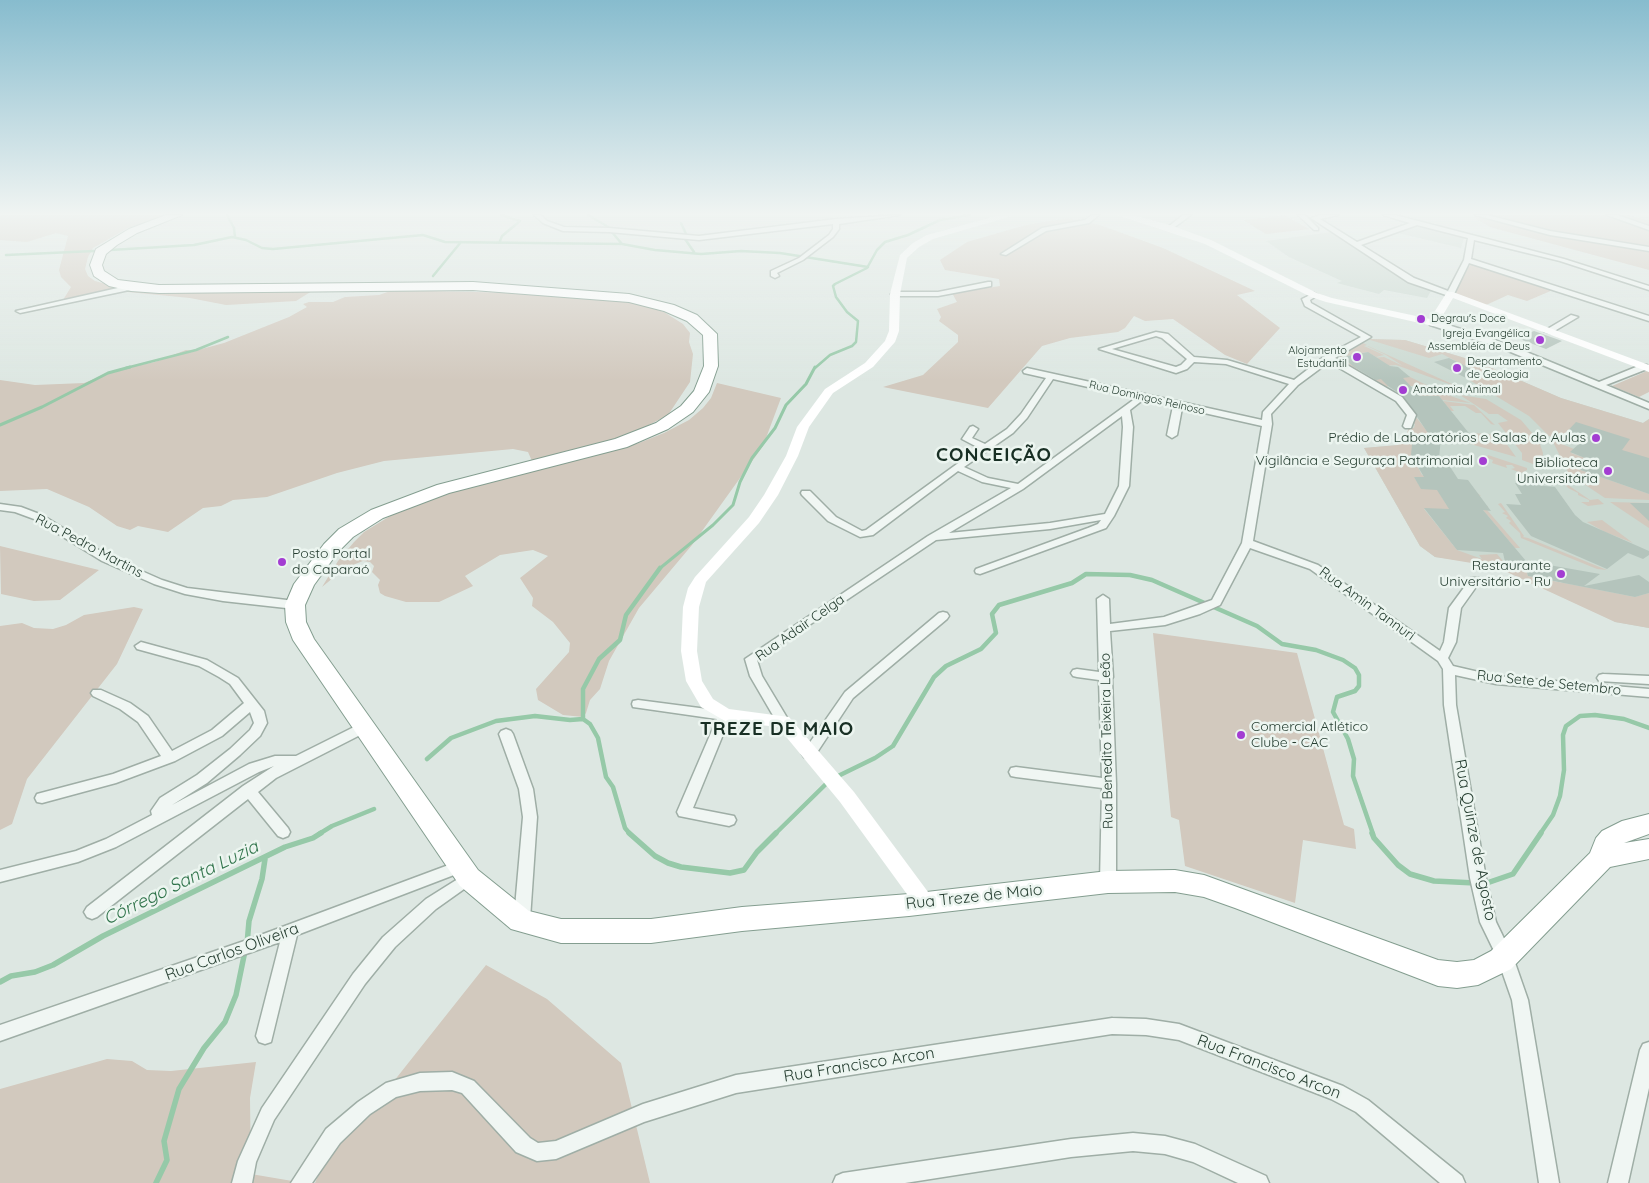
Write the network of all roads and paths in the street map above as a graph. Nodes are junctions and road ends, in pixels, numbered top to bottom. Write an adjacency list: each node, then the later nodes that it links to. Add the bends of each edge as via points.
1 (97, 270): 11 (highway, via 114,283)
2 (776, 270): 9 (street, via 772,272)
3 (900, 270): 13 (street)
4 (1264, 270): 14 (street)
5 (1396, 270): 15 (street, via 1411,280)
6 (1462, 270): 15 (street)
7 (1498, 270): 18 (street)
8 (1588, 270): 12 (street)
9 (775, 276)
10 (988, 284): 13 (street, via 938,294)
11 (131, 287): 16 (street); 49 (highway, via 187,290 454,286 569,292 656,303 692,318 710,334 711,366 701,392 687,410 662,426 621,443 443,489 377,514 346,533 331,548 304,584)
12 (1649, 290)
13 (895, 294): 62 (street, via 894,331 890,342 869,365 829,391 804,427 792,456 754,520 694,588 689,651 694,681 707,703)
14 (1314, 295): 19 (street); 21 (street, via 1306,299 1308,304 1367,337)
15 (1449, 295): 19 (street); 20 (street)
16 (20, 311)
17 (1574, 317): 20 (street)
18 (1649, 319)
19 (1433, 323): 27 (street, via 1504,346)
20 (1548, 331): 23 (street)
21 (1328, 358): 26 (street); 35 (street, via 1399,399 1412,416)
22 (1192, 359): 22 (street, via 1165,336 1156,334 1103,349 1176,370); 26 (street, via 1226,362)
23 (1647, 368): 27 (street)
24 (1027, 371): 25 (street, Rua Domingos Reinoso)
25 (1051, 376): 29 (street, Rua Domingos Reinoso); 38 (street, via 1024,416)
26 (1295, 383): 34 (street, via 1266,414)
27 (1600, 385): 30 (street)
28 (1649, 396): 30 (street)
29 (1142, 397): 31 (street, Rua Domingos Reinoso); 33 (street)
30 (1638, 401): 32 (street)
31 (1178, 405): 34 (street, Rua Domingos Reinoso); 37 (street)
32 (1649, 406)
33 (1125, 410): 40 (street); 43 (street, via 1128,428 1124,486)
34 (1267, 424): 45 (street)
35 (1408, 426)
36 (973, 429): 38 (street, via 967,438)
37 (1172, 435)
38 (987, 448): 39 (street)
39 (956, 467): 40 (street, via 985,480); 41 (street, via 865,535 832,519)
40 (1020, 487): 44 (street)
41 (806, 492)
42 (0, 507): 49 (street, Rua Pedro Martins, via 38,517 106,559 185,591)
43 (1109, 516): 44 (street, via 1050,526); 46 (street, via 1102,526)
44 (932, 538): 63 (street, Rua Adair Celga, via 751,659 756,676)
45 (1247, 543): 51 (street, via 1216,602 1165,621); 53 (street, Rua Amin Tannuri, via 1314,567)
46 (980, 571)
47 (1475, 580): 53 (street, via 1455,608)
48 (1103, 599): 51 (street, Rua Benedito Teixeira Leão)
49 (295, 605): 64 (highway, Rua Treze de Maio, via 296,622 304,640)
50 (943, 616): 66 (street, via 848,695)
51 (1104, 628): 55 (street, Rua Benedito Teixeira Leão)
52 (141, 646): 60 (street, via 203,663 234,681)
53 (1445, 664): 59 (street, Rua Sete de Setembro, via 1496,680); 86 (street, Rua Quinze de Agosto, via 1480,884 1488,922)
54 (1077, 673): 55 (street)
55 (1107, 677): 70 (street, Rua Benedito Teixeira Leão)
56 (1603, 678): 57 (street)
57 (1649, 680)
58 (98, 693): 67 (street, via 125,706 142,719)
59 (1649, 693)
60 (251, 704): 67 (street, via 216,733); 73 (street, via 261,723 255,733 202,779 166,802 158,811)
61 (638, 704): 62 (street)
62 (725, 715): 63 (street); 74 (street, via 684,812)
63 (783, 721): 66 (street, Rua Adair Celga)
64 (364, 727): 68 (street); 79 (highway, Rua Treze de Maio)
65 (506, 734): 84 (street, via 526,789 530,816)
66 (809, 754): 82 (street, Rua Adair Celga, via 838,787)
67 (170, 758): 72 (street, via 116,778)
68 (295, 760): 71 (street); 73 (street, via 275,761 254,768)
69 (1016, 772): 70 (street)
70 (1109, 784): 81 (street, Rua Benedito Teixeira Leão)
71 (248, 790): 76 (street); 83 (street)
72 (42, 798)
73 (159, 818): 80 (street, via 78,856)
74 (729, 820)
75 (1649, 824): 78 (highway, Rua Treze de Maio, via 1630,828 1611,838 1605,845)
76 (283, 832)
77 (1649, 849): 78 (highway)
78 (1602, 858): 86 (highway, Rua Treze de Maio)
79 (462, 866): 84 (highway, Rua Treze de Maio); 85 (street, Rua Carlos Oliveira); 90 (street, via 431,904 389,942 359,978 268,1114 247,1161)
80 (0, 876)
81 (1108, 882): 82 (highway, Rua Treze de Maio); 86 (highway, Rua Treze de Maio, via 1175,881 1204,886 1438,973 1478,972)
82 (924, 902): 84 (highway, Rua Treze de Maio, via 651,931 561,931)
83 (92, 912)
84 (522, 921)
85 (290, 932): 87 (street, Rua Carlos Oliveira); 88 (street)
86 (1505, 957): 95 (street, Rua Quinze de Agosto, via 1521,1008)
87 (0, 1033)
88 (265, 1036)
89 (1649, 1050): 96 (street)
90 (242, 1183)
91 (301, 1183): 94 (street, Rua Francisco Arcon, via 334,1136 364,1108 392,1089 420,1082 452,1082 468,1087 523,1145 537,1152 556,1150 643,1113 736,1084 1112,1026 1179,1032 1337,1092 1362,1106)
92 (843, 1183): 93 (street, via 1071,1148 1133,1142 1165,1145 1195,1153)
93 (1259, 1183)
94 (1455, 1183)
95 (1548, 1183)
96 (1618, 1183)

